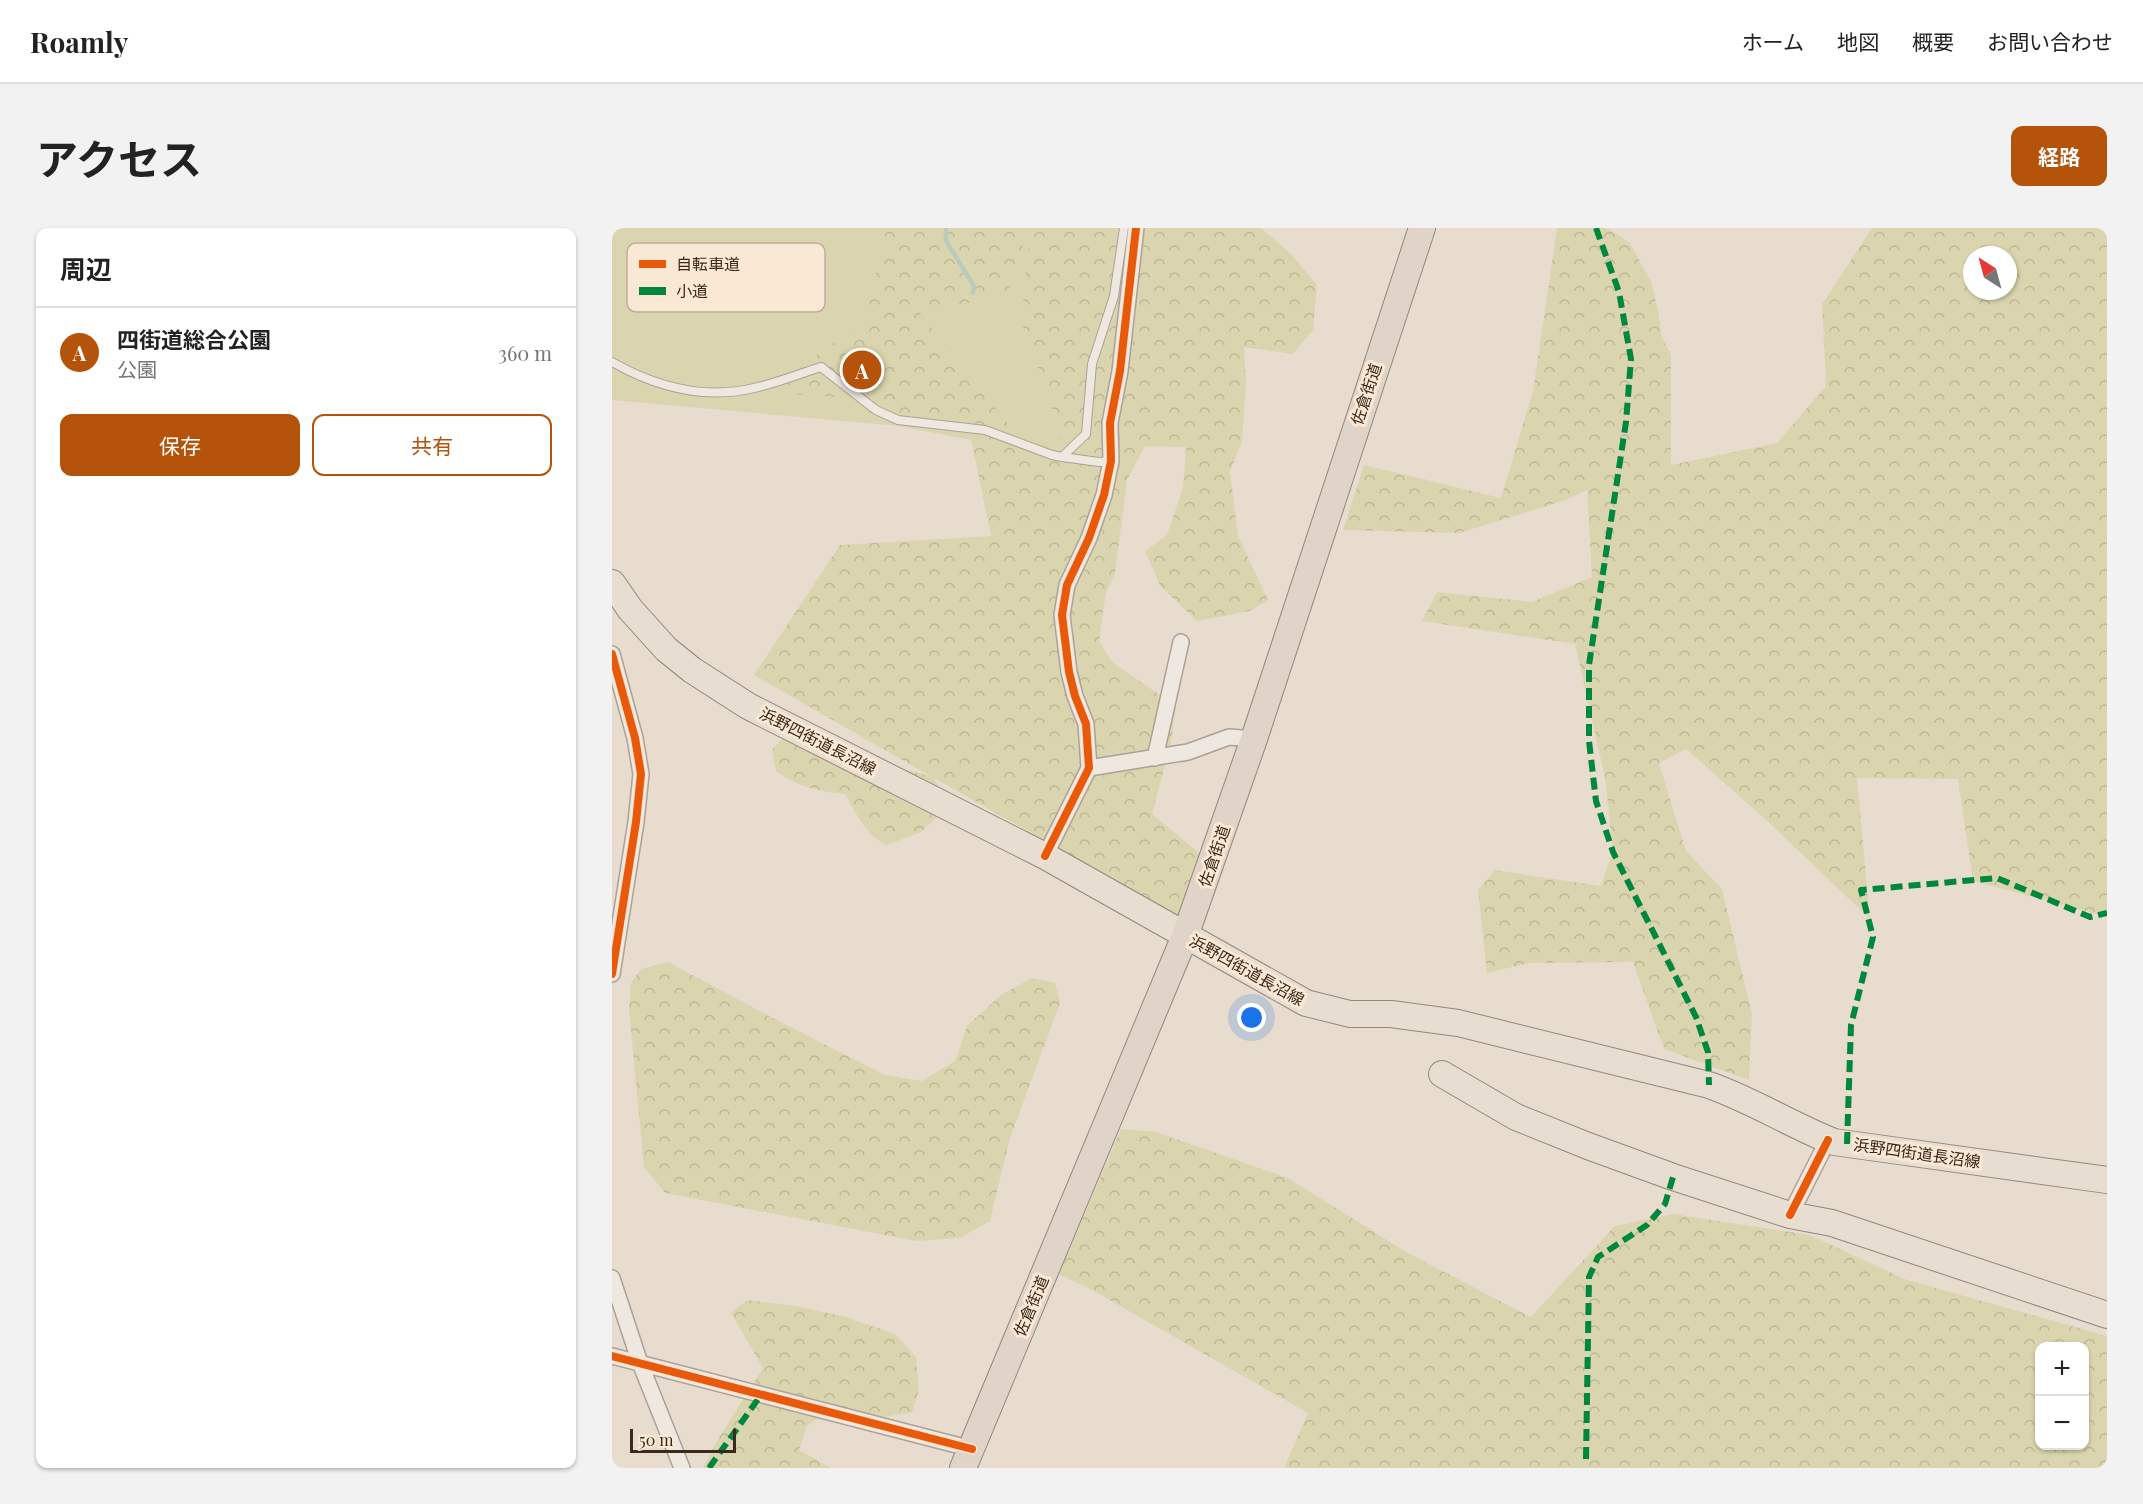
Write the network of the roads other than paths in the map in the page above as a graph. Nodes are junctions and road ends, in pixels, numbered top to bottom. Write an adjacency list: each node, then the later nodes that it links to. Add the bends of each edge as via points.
1 (1124, 228): 5 (lane, via 1114,296 1092,364 1086,434)
2 (1136, 228): 6 (street, via 1110,423)
3 (1422, 228): 10 (highway, 佐倉街道)
4 (612, 362): 5 (lane, via 642,379 673,389 715,394 754,388 821,367 876,410 898,420 985,430)
5 (1062, 457): 6 (lane)
6 (1111, 461): 12 (street, via 1089,538 1067,585 1062,615 1069,672 1086,724)
7 (612, 584): 13 (main road, 浜野四街道長沼線, via 666,649 739,700)
8 (1181, 642): 11 (street)
9 (612, 654): 15 (street, via 641,774)
10 (1254, 739): 11 (street, via 1230,737 1188,752); 14 (highway, 佐倉街道)
11 (1155, 758): 12 (street)
12 (1089, 768): 13 (street)
13 (1045, 856): 14 (main road, 浜野四街道長沼線)
14 (1185, 936): 17 (main road, 浜野四街道長沼線, via 1306,1003 1326,1010 1458,1023 1710,1085); 24 (highway, 佐倉街道)
15 (612, 974)
16 (1442, 1074): 19 (main road, via 1516,1117 1673,1177)
17 (1828, 1140): 18 (main road, 浜野四街道長沼線); 19 (street)
18 (2107, 1180)
19 (1790, 1215): 21 (main road, via 1832,1223)
20 (612, 1278): 23 (street)
21 (2107, 1314)
22 (612, 1356): 23 (street)
23 (640, 1363): 24 (street); 25 (street)
24 (968, 1459)
25 (682, 1468)

